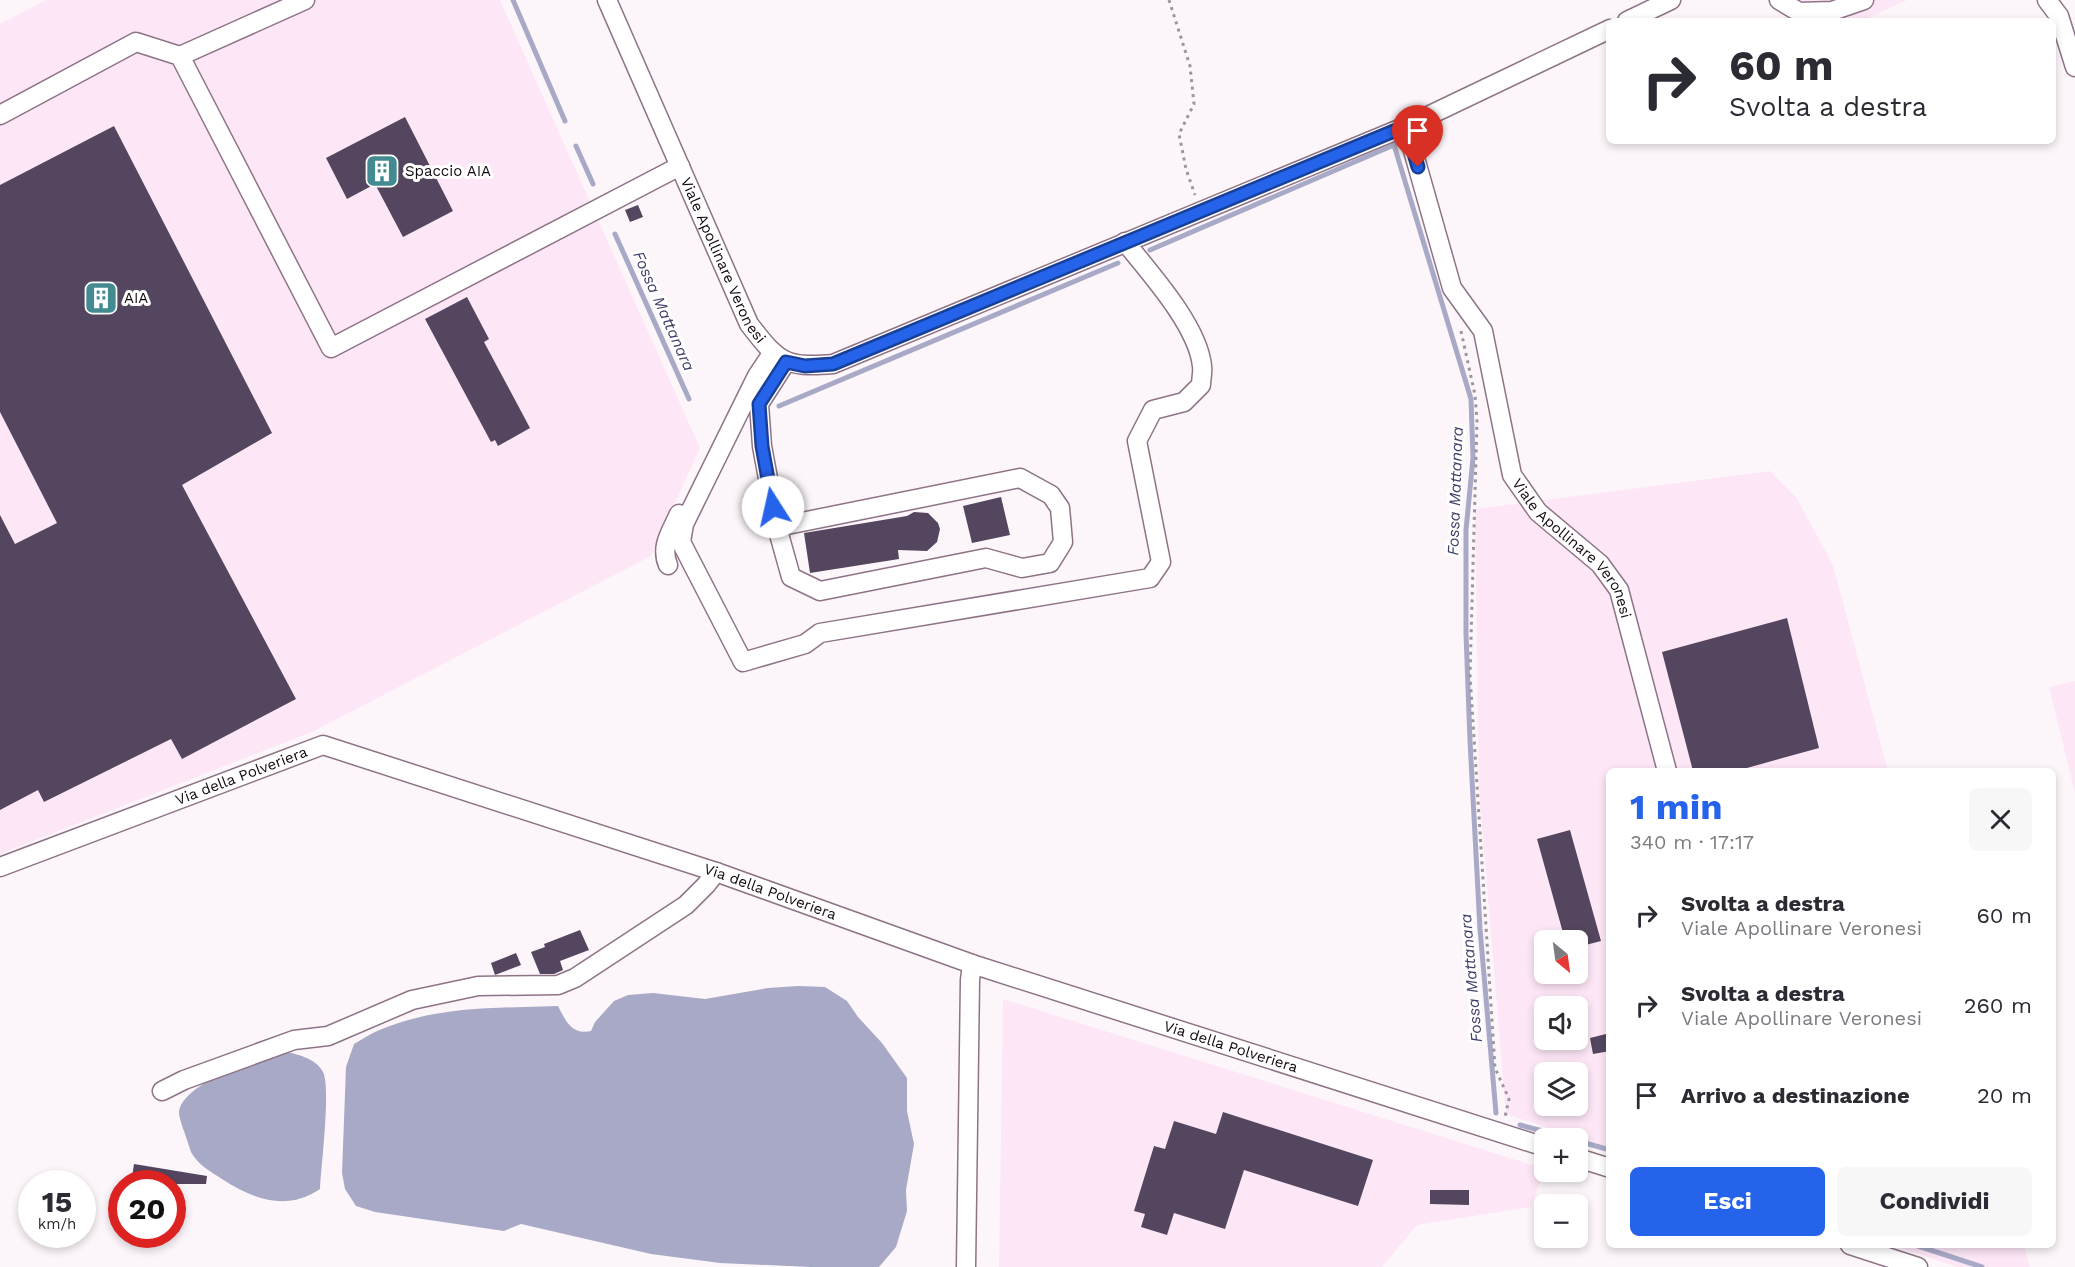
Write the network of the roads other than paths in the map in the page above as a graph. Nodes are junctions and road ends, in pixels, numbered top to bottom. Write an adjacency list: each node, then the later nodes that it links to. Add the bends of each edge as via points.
1 (305, 0): 9 (street)
2 (607, 0): 13 (street, Viale Apollinare Veronesi)
3 (1671, 0): 7 (street)
4 (1779, 0): 5 (street, via 1799,12 1832,11)
5 (1864, 0)
6 (2047, 0): 10 (street, via 2059,16)
7 (1633, 18)
8 (1606, 31): 12 (street)
9 (180, 56): 11 (street, via 136,42); 13 (street, via 332,348)
10 (2075, 67)
11 (0, 115)
12 (1406, 126): 14 (street); 19 (street, Viale Apollinare Veronesi, via 1452,288 1482,331 1512,475 1538,512 1600,564 1619,590)
13 (680, 166): 15 (street, Viale Apollinare Veronesi, via 749,324)
14 (1125, 243): 15 (street, via 833,364 805,366); 16 (street, via 1168,295 1192,336 1202,365 1201,385 1184,402 1153,410 1137,441 1161,562 1150,578 820,633 805,644 743,662 681,542 684,524)
15 (780, 357): 16 (street); 17 (street, via 759,404 762,446)
16 (757, 376): 18 (street, via 738,389 665,544)
17 (777, 527): 17 (street, via 791,577 820,591 986,558 1022,568 1050,563 1063,542 1060,508 1051,495 1020,478)
18 (668, 565)
19 (1666, 768)
20 (0, 867): 21 (street, Via della Polveriera, via 323,744)
21 (716, 872): 22 (street, Via della Polveriera); 23 (street, via 686,905 575,978 558,985 478,986 412,1000 328,1036 294,1040)
22 (972, 964): 24 (street, Via della Polveriera); 28 (street)
23 (162, 1091)
24 (1534, 1144)
25 (1588, 1161): 26 (street)
26 (1606, 1167)
27 (1859, 1248): 29 (street)
28 (966, 1267)
29 (1918, 1267)

